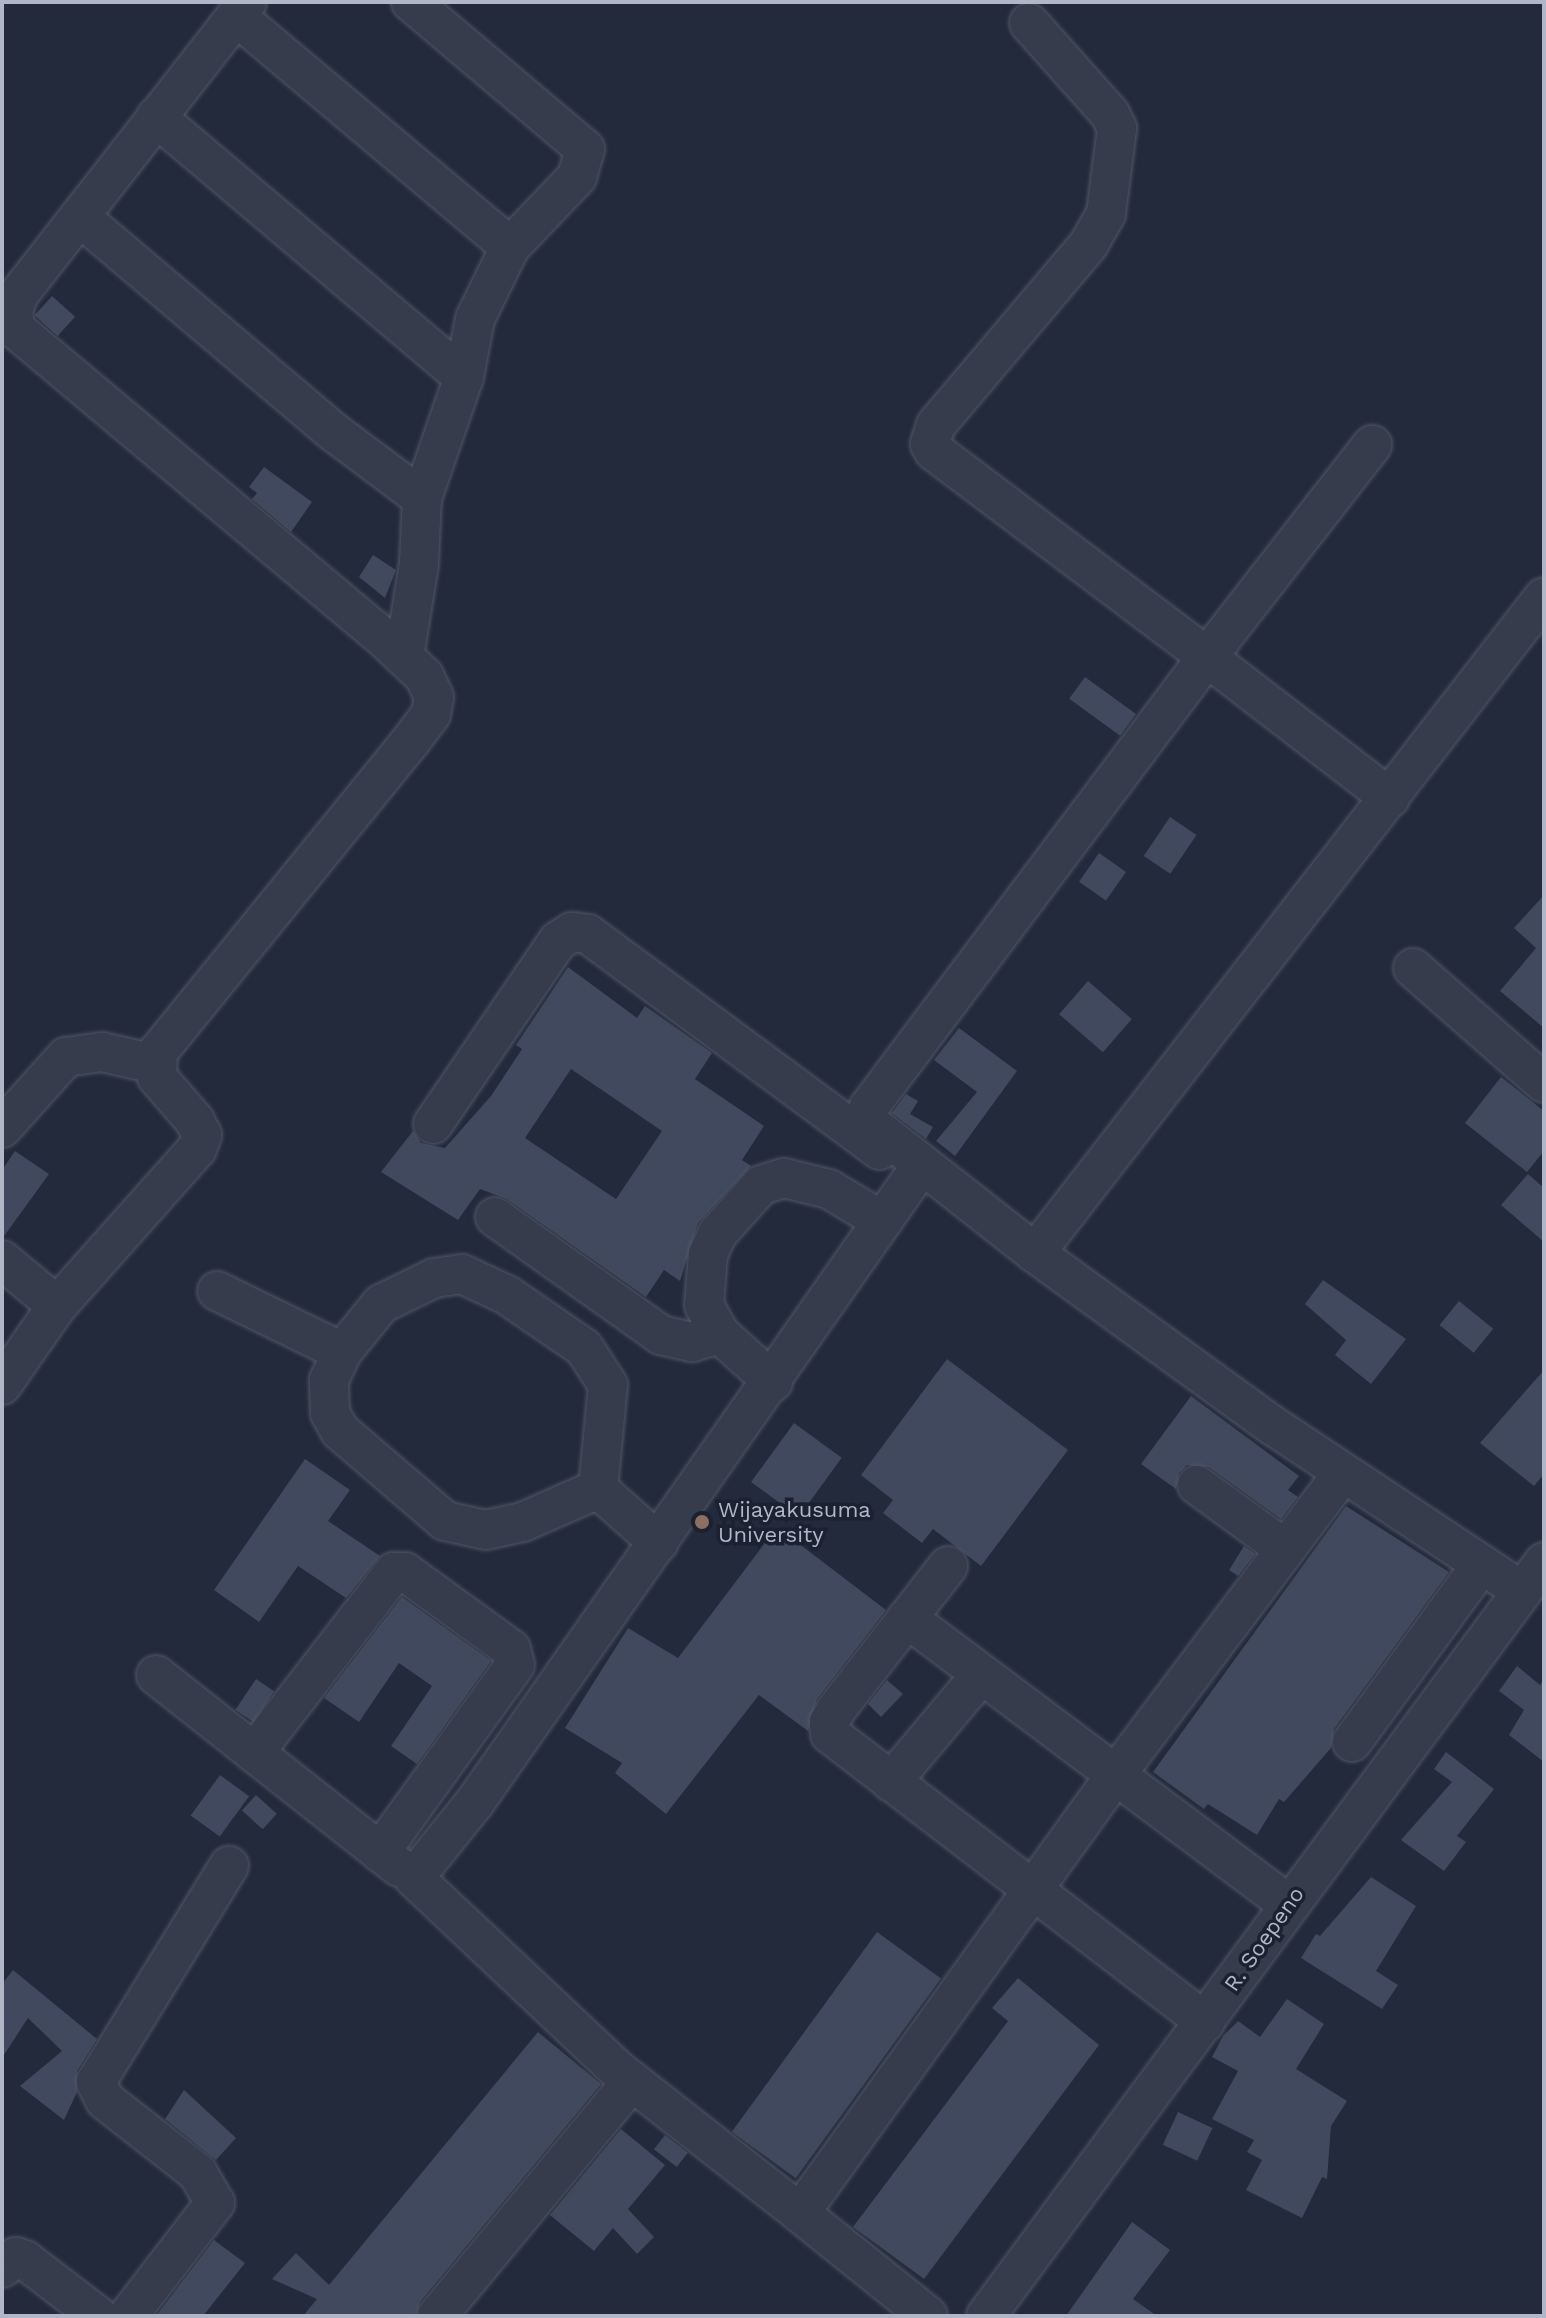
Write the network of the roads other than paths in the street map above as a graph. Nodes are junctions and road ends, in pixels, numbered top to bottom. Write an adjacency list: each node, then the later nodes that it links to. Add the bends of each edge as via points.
1 (411, 2): 6 (street, via 585,149 577,177)
2 (242, 9): 4 (street); 6 (street)
3 (1029, 23): 12 (street, via 1117,128 1106,214 1089,244 936,425 930,444 942,461)
4 (156, 117): 5 (street); 7 (street)
5 (80, 217): 9 (street, via 335,433); 11 (street, via 19,294 13,311 15,329)
6 (510, 247): 7 (street, via 475,319)
7 (464, 377): 9 (street)
8 (1372, 445): 12 (street)
9 (422, 498): 11 (street, via 419,563)
10 (1544, 597): 13 (street)
11 (404, 657): 15 (street, via 424,676 434,697 431,714 183,1019)
12 (1207, 657): 13 (street); 22 (street, via 866,1114 870,1127)
13 (1390, 798): 22 (street)
14 (1413, 968): 16 (street)
15 (155, 1064): 18 (street, via 102,1052 66,1057); 25 (street, via 157,1077 202,1135 197,1149)
16 (1544, 1083)
17 (433, 1124): 19 (street, via 558,941 572,932 588,934)
18 (2, 1128)
19 (914, 1176): 21 (street); 30 (street, via 1297,1462)
20 (495, 1217): 26 (street, via 661,1335 692,1342)
21 (882, 1221): 26 (street, via 807,1180 784,1178 761,1185 718,1233 708,1254 704,1305); 28 (street)
22 (1035, 1253): 37 (street, via 1272,1425)
23 (2, 1260): 25 (street)
24 (217, 1291): 27 (street)
25 (57, 1306): 29 (street)
26 (720, 1334): 28 (street)
27 (342, 1352): 32 (street, via 329,1380 330,1413 340,1431 445,1521 486,1530 523,1522); 32 (street, via 381,1304 434,1278 462,1274 507,1295 584,1348 608,1385)
28 (773, 1382): 33 (street)
29 (2, 1385)
30 (1335, 1484): 34 (street); 36 (street)
31 (1197, 1485): 34 (street)
32 (598, 1489): 33 (street)
33 (659, 1543): 47 (street, via 475,1802)
34 (1285, 1549): 43 (street)
35 (948, 1566): 38 (street)
36 (1470, 1580): 37 (street); 41 (street)
37 (1525, 1587): 49 (street, R. Soepeno)
38 (907, 1618): 40 (street); 44 (street, via 829,1722 830,1734)
39 (156, 1675): 42 (street)
40 (980, 1676): 43 (street); 44 (street)
41 (1352, 1742)
42 (254, 1753): 45 (street); 45 (street, via 394,1572 405,1572 511,1649 515,1665)
43 (1114, 1777): 48 (street); 49 (street)
44 (891, 1782): 48 (street)
45 (380, 1852): 47 (street)
46 (229, 1866): 55 (street, via 96,2082 105,2100 198,2173 215,2203)
47 (414, 1878): 51 (street)
48 (1034, 1890): 50 (street); 52 (street)
49 (1288, 1904): 50 (street, R. Soepeno)
50 (1205, 2022): 58 (street, R. Soepeno)
51 (632, 2081): 52 (street); 56 (street)
52 (800, 2213): 57 (street)
53 (2, 2268): 54 (street, via 16,2257 25,2260)
54 (98, 2316)
55 (128, 2316)
56 (437, 2316)
57 (928, 2316)
58 (986, 2316)

